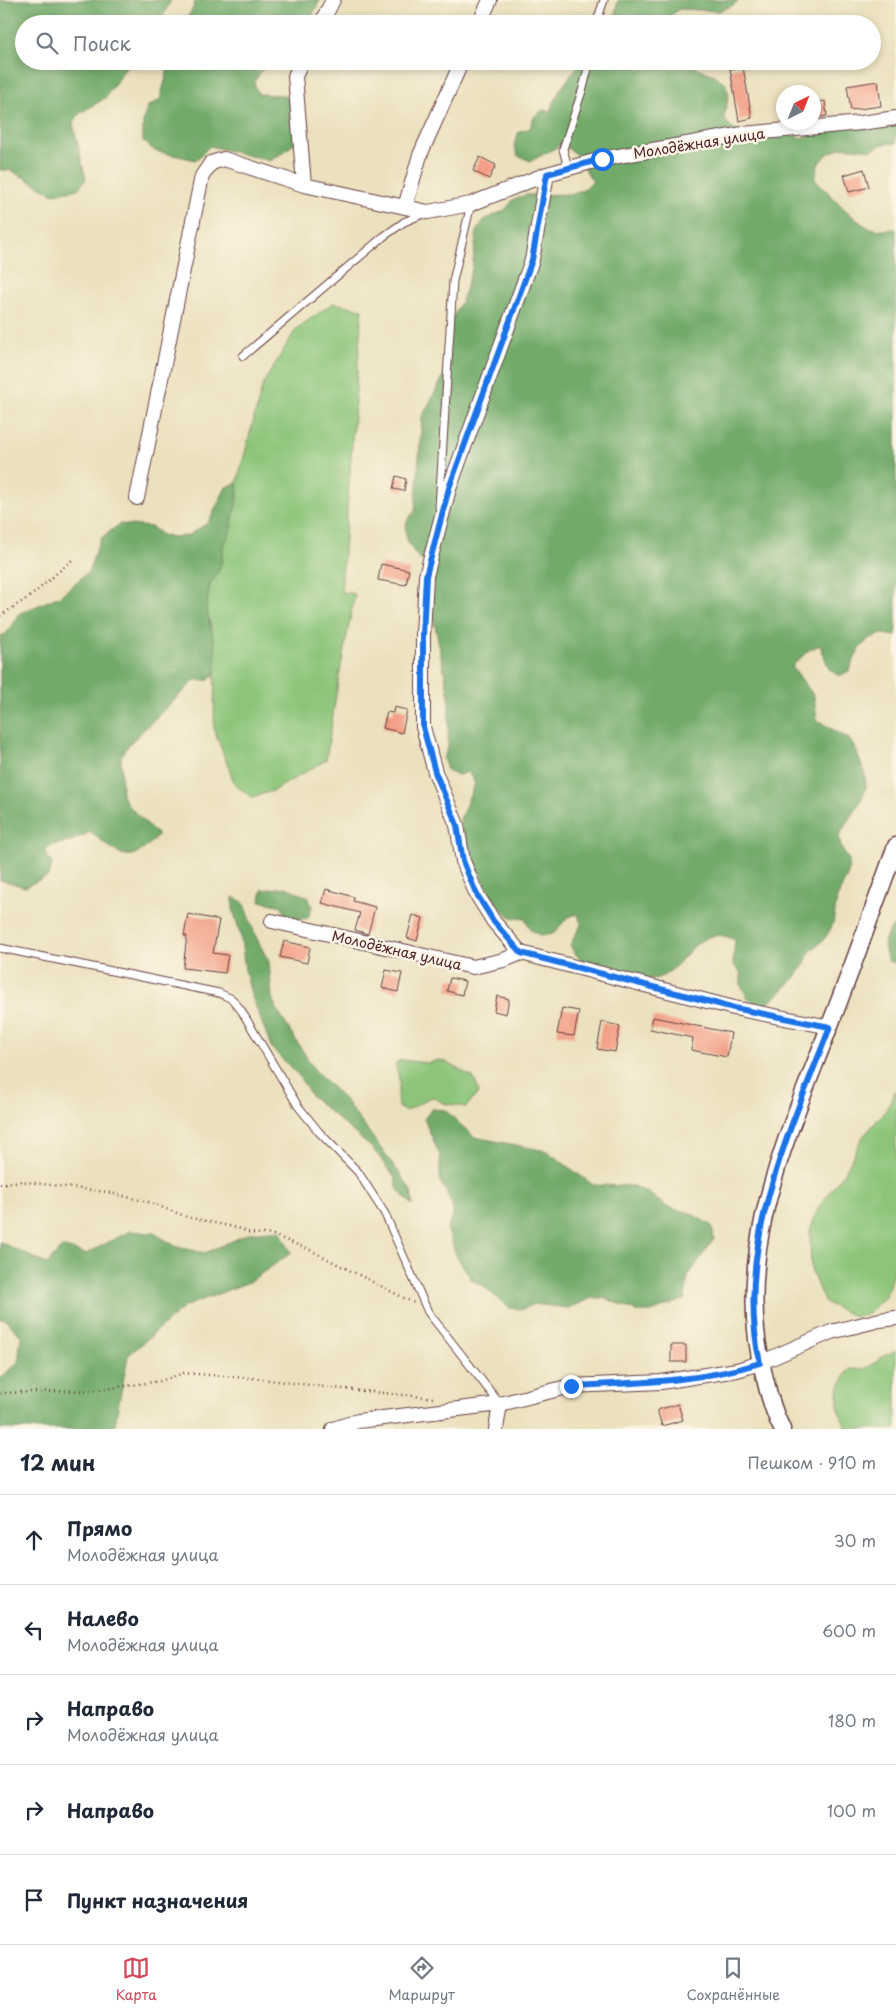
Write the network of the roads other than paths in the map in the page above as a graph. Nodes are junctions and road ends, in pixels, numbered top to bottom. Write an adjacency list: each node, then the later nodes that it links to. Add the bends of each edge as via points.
1 (333, 0): 4 (street)
2 (490, 0): 5 (street)
3 (604, 0): 6 (lane)
4 (326, 15)
5 (483, 15)
6 (599, 15)
7 (298, 70): 13 (street, via 295,76)
8 (458, 70): 15 (street, via 420,155)
9 (588, 70): 11 (lane, via 563,148)
10 (896, 118): 11 (street, Молодёжная улица, via 743,134)
11 (568, 168): 12 (street, Молодёжная улица)
12 (547, 174): 14 (street, Молодёжная улица); 19 (street, via 532,260 449,488)
13 (304, 185): 15 (street); 18 (street, via 224,159 211,163 202,176)
14 (471, 204): 16 (street, Молодёжная улица); 19 (lane, via 453,281)
15 (405, 207): 16 (street)
16 (428, 212): 17 (lane, via 404,222 383,237)
17 (243, 356)
18 (137, 498)
19 (437, 535): 23 (street, via 426,576 423,727 435,772 457,825 463,861 476,893 494,922)
20 (896, 846): 24 (street)
21 (272, 921): 23 (street, Молодёжная улица, via 474,968)
22 (0, 948): 27 (lane, via 220,992 232,999 298,1106 358,1172 385,1214 428,1312)
23 (521, 953): 24 (street, via 734,1008)
24 (830, 1027): 26 (street, via 766,1202 758,1240 754,1310)
25 (896, 1318): 26 (street, via 831,1332)
26 (760, 1363): 27 (street, via 737,1370 661,1382 571,1386); 30 (street)
27 (500, 1404): 28 (street, via 358,1421); 29 (street)
28 (333, 1429)
29 (496, 1429)
30 (782, 1429)

